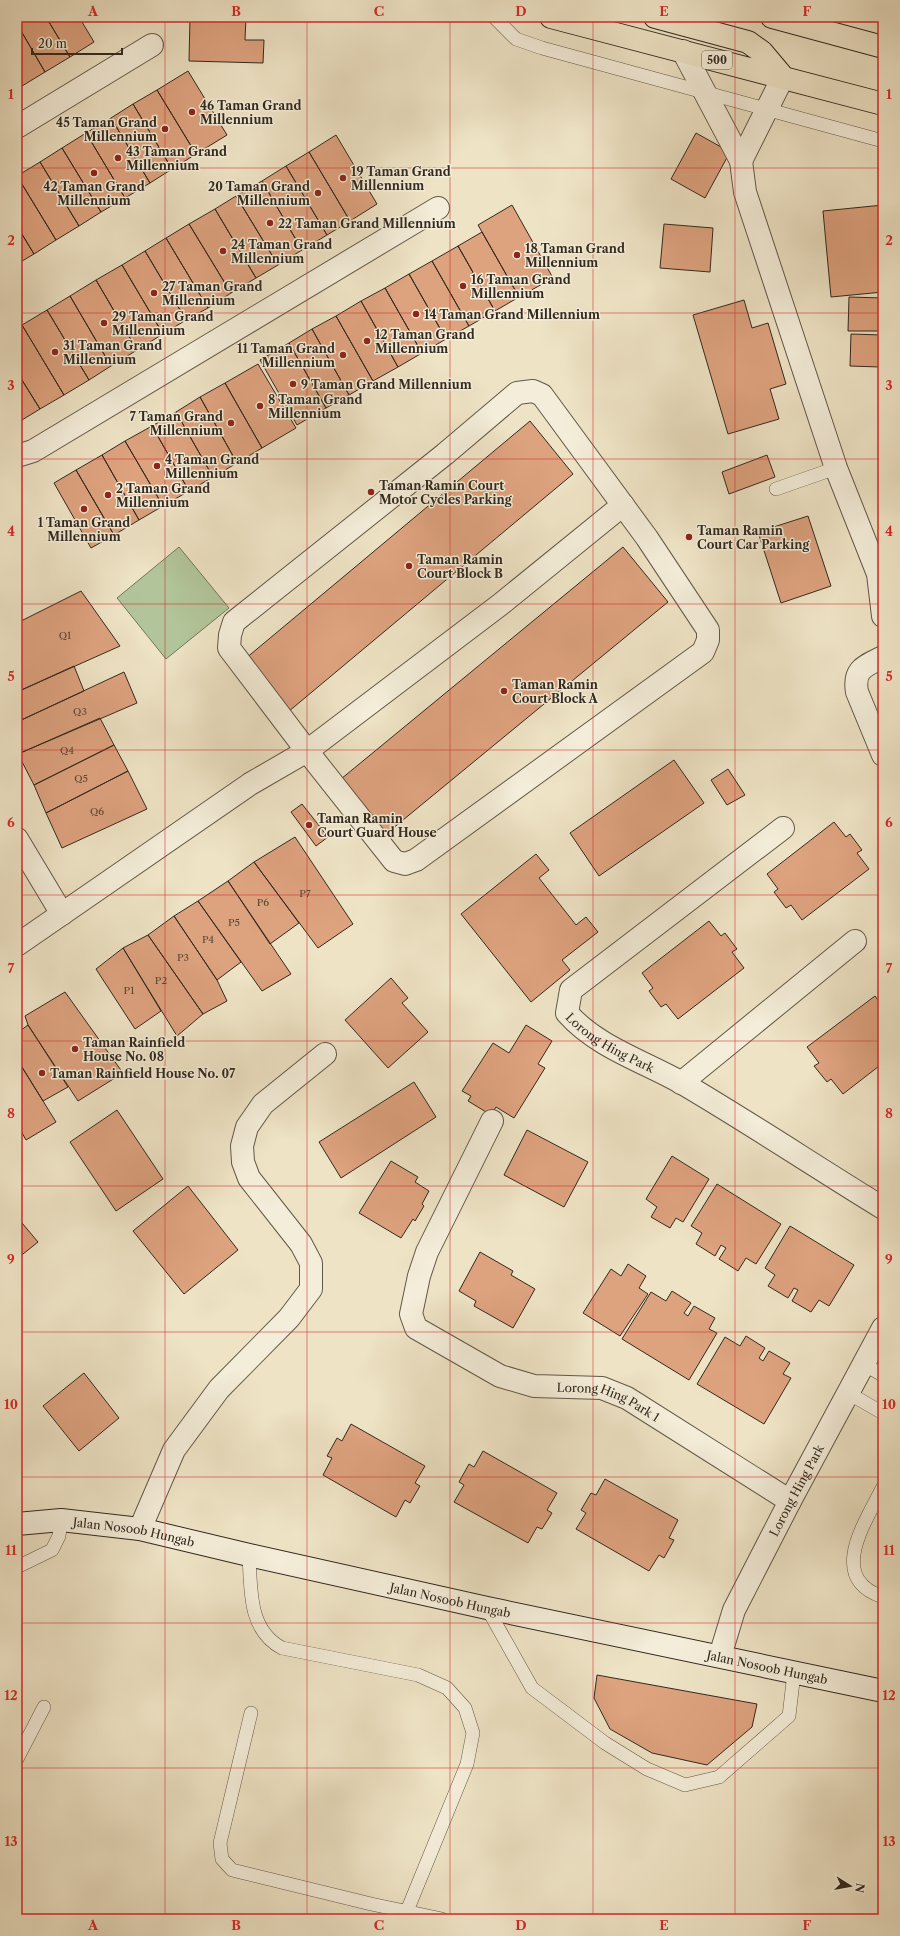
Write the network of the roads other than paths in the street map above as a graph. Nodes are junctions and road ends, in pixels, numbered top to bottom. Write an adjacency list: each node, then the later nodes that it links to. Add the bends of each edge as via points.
1 (494, 17): 9 (lane, via 516,38 542,48)
2 (551, 17): 7 (main road, 500)
3 (655, 17): 8 (main road, via 748,42 762,52)
4 (772, 17): 6 (main road)
5 (152, 45): 12 (street)
6 (883, 47)
7 (683, 51): 8 (main road, 500); 9 (street)
8 (783, 77): 10 (main road, 500); 11 (street)
9 (706, 94): 11 (lane); 14 (street)
10 (883, 104)
11 (766, 110): 13 (lane); 14 (street)
12 (17, 127)
13 (883, 141)
14 (741, 161): 17 (street, via 744,192)
15 (438, 208): 16 (street, via 33,451)
16 (17, 456)
17 (836, 468): 18 (lane); 20 (street)
18 (776, 489)
19 (623, 505): 23 (street, via 501,604); 23 (street, via 542,395 534,391 517,393 445,454 234,622 230,648); 23 (street, via 708,630 708,640 703,652 416,860 405,864 394,861)
20 (881, 577): 21 (street)
21 (883, 616)
22 (883, 657): 24 (street, via 864,666 856,682 857,692)
23 (307, 751): 27 (street, via 250,784)
24 (883, 755)
25 (783, 828): 31 (street, Lorong Hing Park, via 571,990 567,1013 579,1027)
26 (17, 838): 27 (street)
27 (62, 914): 29 (street)
28 (855, 940): 31 (street)
29 (17, 945)
30 (325, 1054): 43 (street, via 263,1104 247,1127 242,1146 243,1162 249,1178 301,1244 311,1263 311,1288 289,1318 219,1389 179,1444)
31 (681, 1083): 33 (street, Lorong Hing Park)
32 (492, 1121): 40 (street, Lorong Hing Park 1, via 427,1252 411,1314 416,1328 500,1376 534,1386 602,1388 627,1398)
33 (883, 1208)
34 (883, 1328): 35 (street, Lorong Hing Park)
35 (864, 1364): 36 (lane); 37 (street, Lorong Hing Park)
36 (883, 1375)
37 (848, 1394): 38 (lane); 40 (street, Lorong Hing Park)
38 (883, 1413)
39 (883, 1487): 46 (lane, via 855,1543 853,1558 857,1578 870,1593)
40 (790, 1501): 48 (street, Lorong Hing Park, via 734,1610)
41 (61, 1520): 42 (street, Jalan Nosoob Hungab); 43 (street, Jalan Nosoob Hungab); 45 (lane, via 59,1536 52,1550)
42 (17, 1524)
43 (140, 1529): 44 (street, Jalan Nosoob Hungab)
44 (249, 1555): 47 (street, Jalan Nosoob Hungab); 54 (lane, via 252,1600 257,1622 270,1642 282,1648 418,1675 447,1688 465,1708 473,1733 467,1764)
45 (17, 1567)
46 (883, 1597)
47 (487, 1608): 48 (street, Jalan Nosoob Hungab); 49 (lane, via 532,1688 605,1743 647,1769 685,1785 719,1777 788,1716)
48 (720, 1656): 49 (street, Jalan Nosoob Hungab)
49 (794, 1673): 50 (street, Jalan Nosoob Hungab)
50 (883, 1690)
51 (44, 1707): 53 (lane)
52 (251, 1714): 54 (lane, via 220,1842 222,1859 232,1870)
53 (17, 1759)
54 (407, 1911): 55 (lane)
55 (442, 1919)

